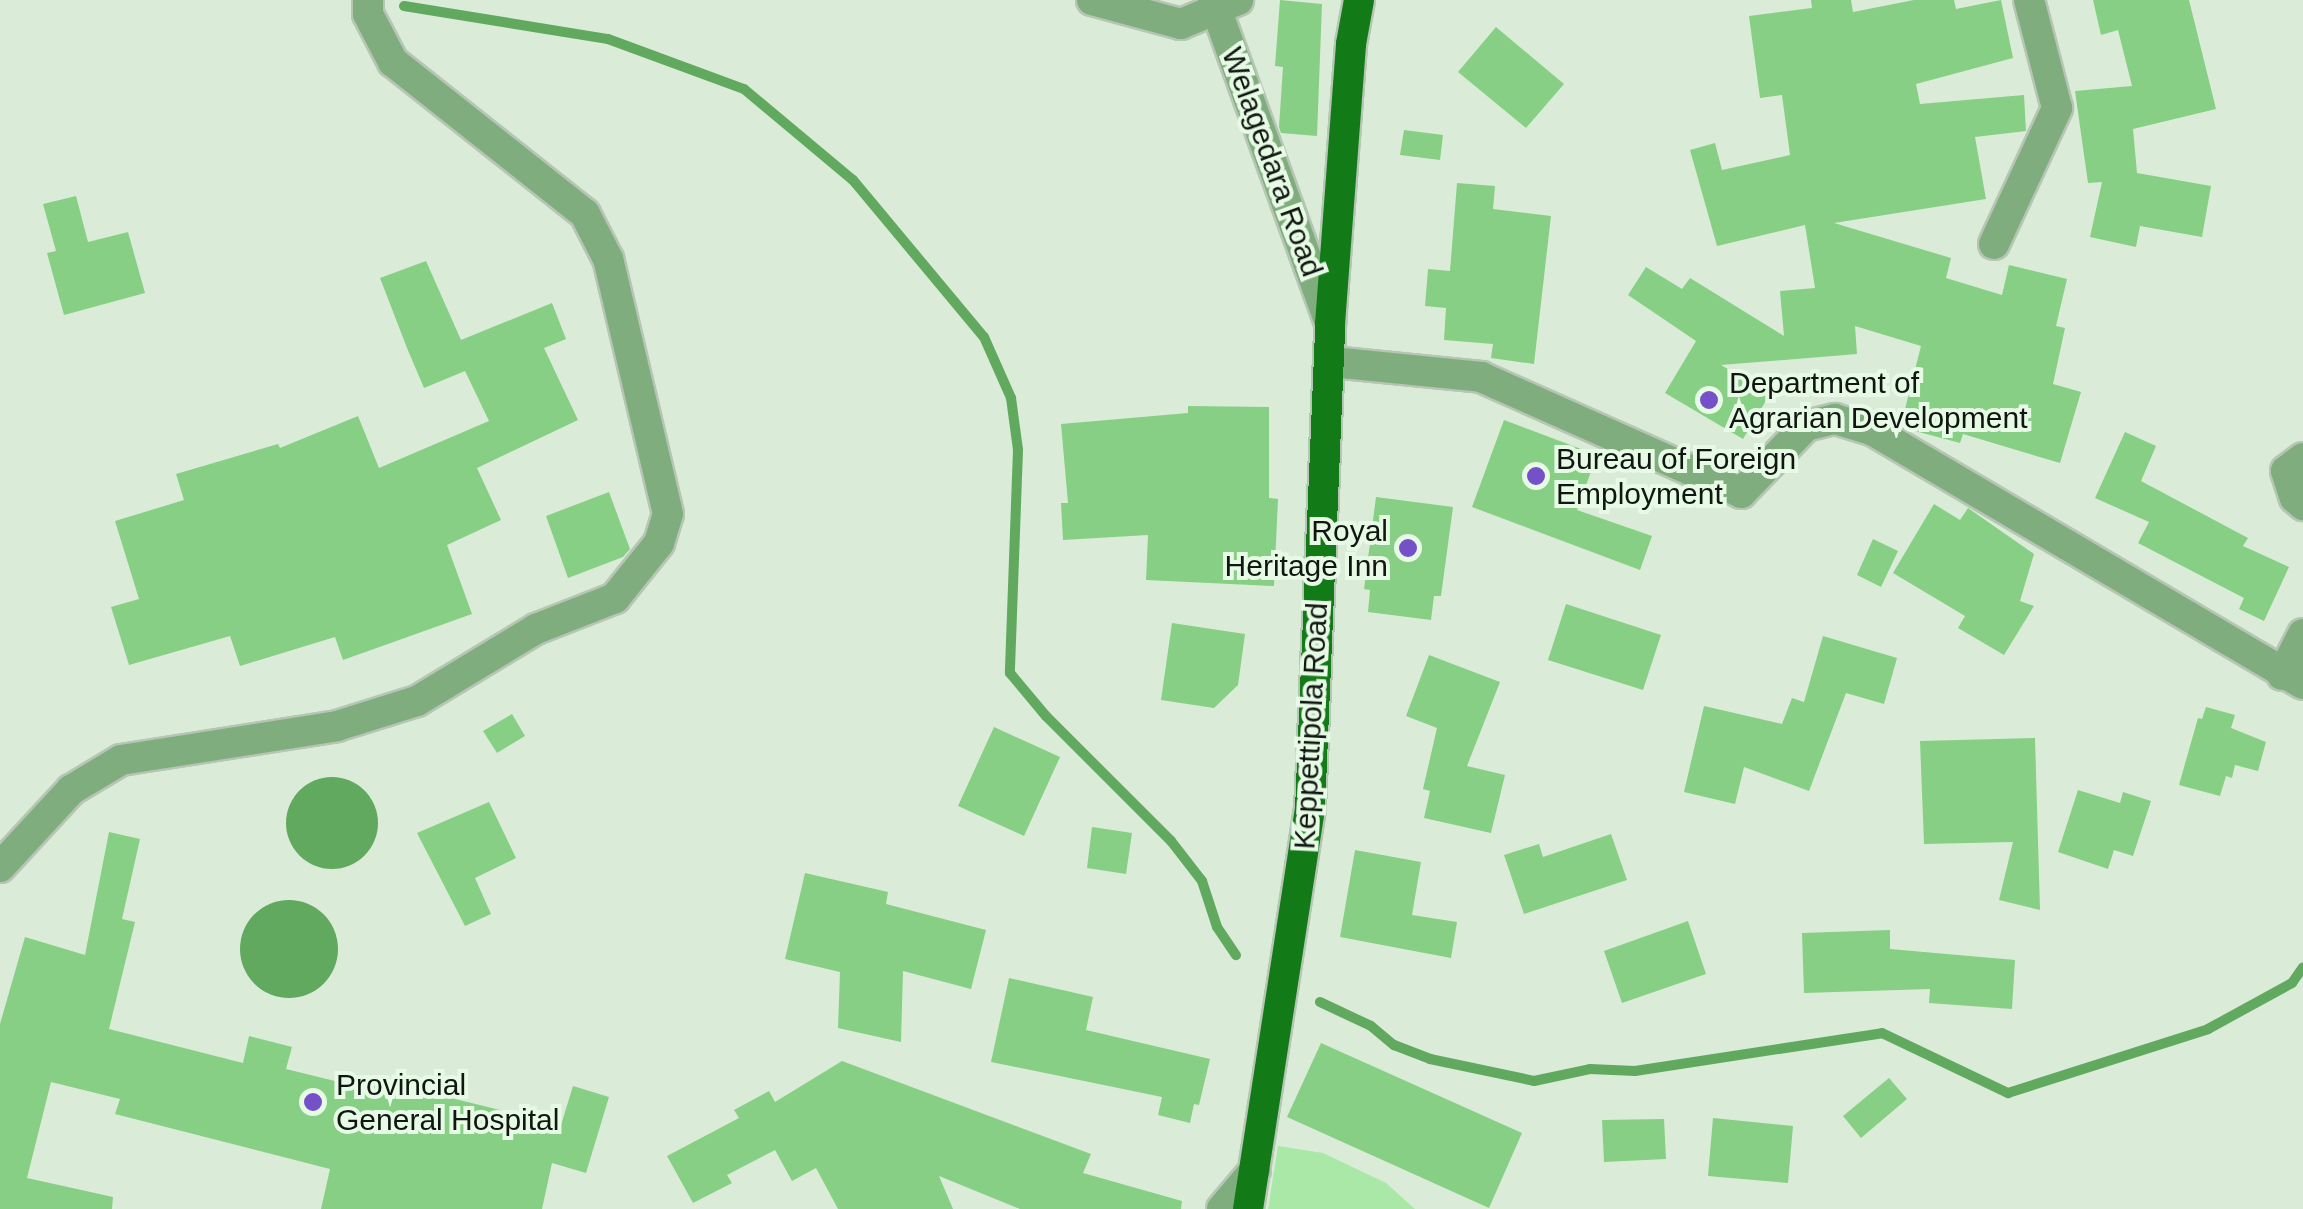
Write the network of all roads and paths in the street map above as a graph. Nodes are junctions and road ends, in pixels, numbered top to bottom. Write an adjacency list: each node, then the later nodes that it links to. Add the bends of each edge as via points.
1 (368, 0): 13 (street, via 368,14 392,62 584,214 608,259 668,514 660,543 616,598 536,629 417,701 337,726 121,760 72,790)
2 (1092, 0): 5 (street, via 1181,24)
3 (1359, 0): 7 (main road, Keppettipola Road)
4 (2029, 0): 6 (street, via 2057,108)
5 (1223, 4): 7 (street, Welagedara Road)
6 (1994, 244)
7 (1330, 324): 8 (main road, Keppettipola Road)
8 (1332, 362): 12 (street, via 1480,377 1741,493 1806,426 1834,420 1872,430); 14 (main road, Keppettipola Road, via 1310,808)
9 (2303, 458): 10 (street, via 2286,470)
10 (2303, 505)
11 (2303, 634): 12 (street)
12 (2292, 679)
13 (0, 868)
14 (1255, 1170): 15 (street); 16 (main road, Keppettipola Road)
15 (1222, 1209)
16 (1248, 1209)

